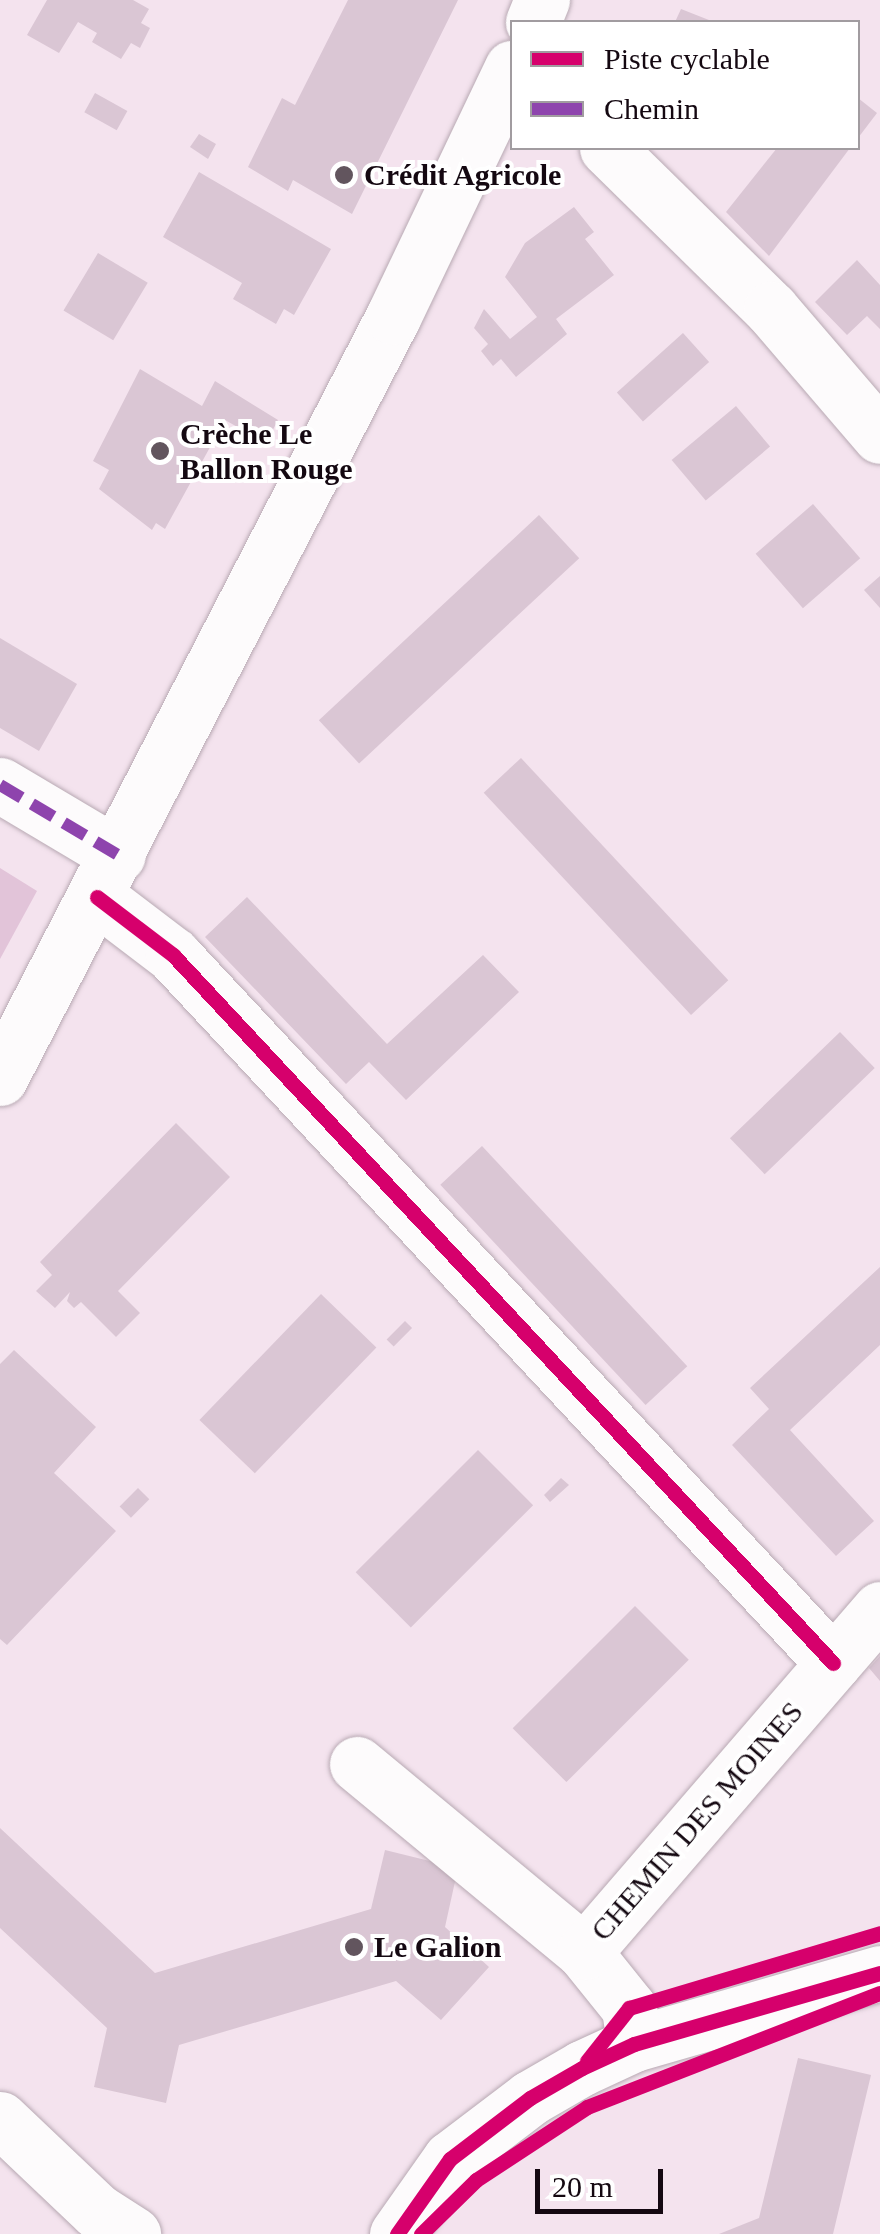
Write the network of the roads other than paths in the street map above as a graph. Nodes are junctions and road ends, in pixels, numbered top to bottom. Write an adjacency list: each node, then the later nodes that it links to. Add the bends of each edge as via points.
1 (510, 76): 5 (street)
2 (609, 150): 3 (street, via 771,309)
3 (874, 424)
4 (0, 784): 5 (street)
5 (107, 876): 6 (street); 8 (street, via 173,955)
6 (0, 1078)
7 (880, 1609): 8 (street, CHEMIN DES MOINES)
8 (833, 1663): 10 (street, CHEMIN DES MOINES)
9 (357, 1764): 10 (street)
10 (584, 1952): 12 (street, CHEMIN DES MOINES, via 629,2008)
11 (880, 1974): 12 (street)
12 (634, 2044): 15 (street, via 530,2098 450,2159)
13 (0, 2119): 14 (street, via 98,2211)
14 (134, 2234)
15 (396, 2234)

